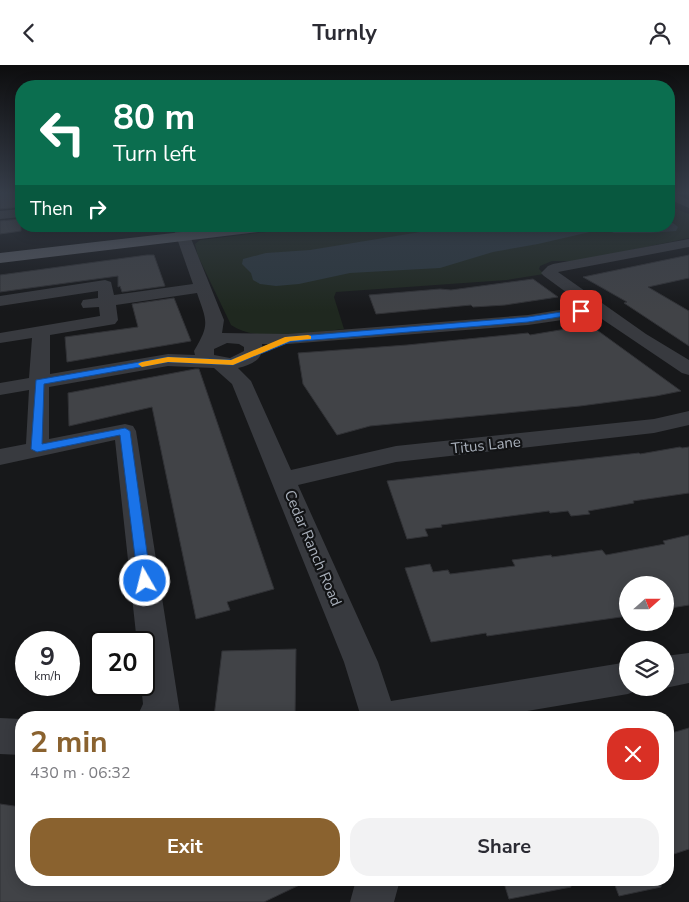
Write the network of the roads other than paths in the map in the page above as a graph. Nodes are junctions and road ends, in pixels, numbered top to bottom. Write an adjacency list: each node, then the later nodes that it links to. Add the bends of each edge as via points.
1 (152, 233): 5 (main road)
2 (164, 233): 6 (main road)
3 (184, 233): 7 (street)
4 (689, 243): 10 (street, via 553,269 549,273)
5 (0, 248)
6 (0, 259)
7 (203, 287): 9 (street); 12 (street)
8 (0, 301): 9 (street, via 105,285)
9 (106, 301): 11 (street); 13 (street, via 110,320)
10 (599, 309): 15 (street, via 528,320 288,339); 17 (street)
11 (0, 317)
12 (215, 320): 15 (street); 16 (street)
13 (41, 331): 14 (street); 19 (street)
14 (0, 338)
15 (247, 347): 16 (street, via 227,338); 16 (street, via 233,363); 18 (street)
16 (213, 353): 18 (street, Cedar Ranch Road); 19 (street)
17 (689, 369)
18 (241, 381): 24 (street, Cedar Ranch Road)
19 (39, 382): 20 (street); 22 (street)
20 (0, 389)
21 (689, 418): 24 (street, Titus Lane, via 654,426 396,455)
22 (37, 449): 23 (street); 28 (street, via 125,431)
23 (0, 457)
24 (284, 480): 29 (street, Cedar Ranch Road, via 361,662)
25 (689, 667): 26 (street)
26 (674, 670)
27 (619, 680): 30 (street)
28 (162, 711)
29 (377, 711)
30 (430, 711)
31 (0, 736): 32 (street)
32 (15, 737)
33 (376, 886): 34 (street)
34 (372, 902)

